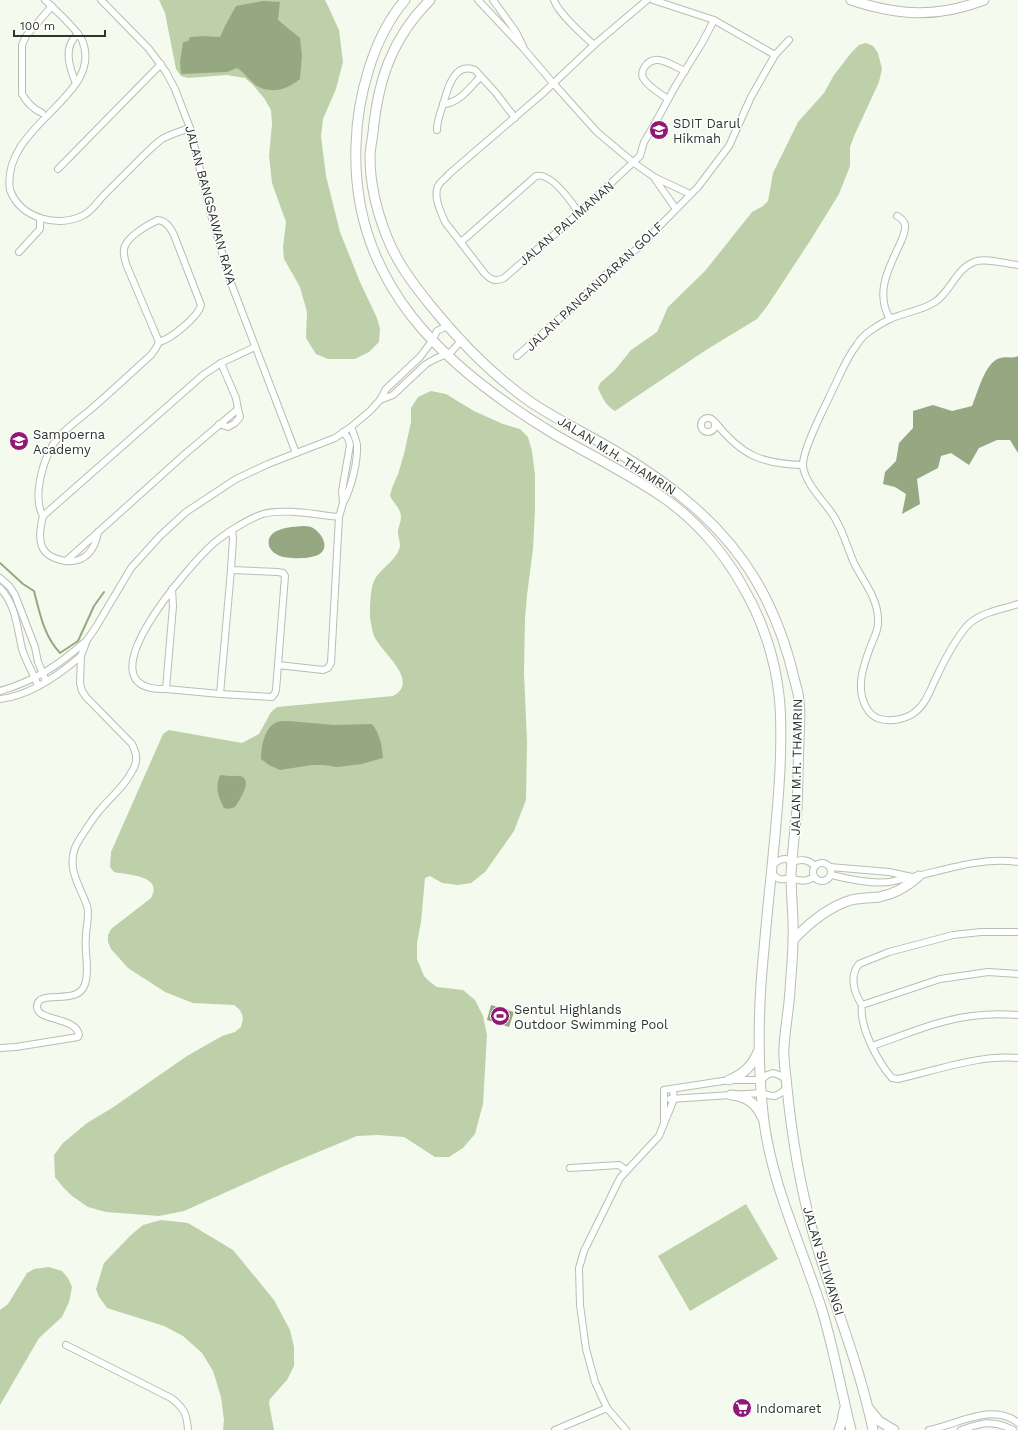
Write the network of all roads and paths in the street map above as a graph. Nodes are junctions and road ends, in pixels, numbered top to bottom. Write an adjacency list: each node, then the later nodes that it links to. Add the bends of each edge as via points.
1 (45, 0): 12 (street)
2 (101, 0): 19 (street, JALAN BANGSAWAN RAYA)
3 (405, 0): 43 (main road, JALAN M.H. THAMRIN, via 385,29 366,80 356,137 356,184 362,217 378,263 401,302)
4 (430, 0): 42 (main road, JALAN M.H. THAMRIN, via 400,37 388,60 374,116 370,158 373,187 388,241 418,290)
5 (478, 0): 17 (street)
6 (494, 0): 17 (street, via 516,32)
7 (554, 0): 16 (street, via 561,12)
8 (647, 0): 16 (street)
9 (653, 0): 13 (street)
10 (851, 0): 11 (main road, via 882,10 937,12)
11 (984, 0)
12 (52, 6): 14 (street); 26 (street, via 26,36 22,45 22,94 31,106)
13 (714, 20): 18 (street); 20 (street, JALAN PALIMANAN)
14 (78, 34): 22 (street, via 71,42 69,55); 22 (street, via 84,46 85,57 82,70)
15 (789, 40): 18 (street, JALAN PANGANDARAN GOLF)
16 (594, 45): 23 (street)
17 (524, 49): 23 (street)
18 (775, 55): 33 (street, JALAN PANGANDARAN GOLF, via 751,97 729,146)
19 (161, 64): 28 (street, JALAN BANGSAWAN RAYA, via 175,88); 31 (street)
20 (685, 71): 24 (street, JALAN PALIMANAN); 24 (street, via 658,59 651,60 645,66 642,75 646,82)
21 (480, 77): 25 (street, via 462,95 450,103); 25 (street, via 474,70 463,68 455,74); 27 (street)
22 (75, 81): 26 (street)
23 (553, 83): 27 (street); 30 (street, via 597,132)
24 (668, 99): 30 (street, JALAN PALIMANAN, via 644,142 640,156)
25 (443, 104): 29 (street)
26 (42, 113): 37 (street, via 10,153 6,171 10,191 15,198 28,212)
27 (515, 118): 38 (street, via 438,186 441,213)
28 (190, 128): 37 (street, via 160,140 84,215 61,222); 46 (street, JALAN BANGSAWAN RAYA, via 221,252)
29 (437, 130)
30 (634, 162): 32 (street); 35 (street, JALAN PALIMANAN)
31 (58, 169)
32 (654, 177): 33 (street); 34 (street)
33 (690, 194): 34 (street, JALAN PANGANDARAN GOLF)
34 (676, 209): 48 (street, JALAN PANGANDARAN GOLF, via 640,247 599,280)
35 (579, 213): 38 (street, via 555,184 541,174); 38 (street, JALAN PALIMANAN, via 504,278 496,280 485,274)
36 (897, 216): 41 (street, via 905,224 905,232 886,276 883,291 883,302)
37 (40, 218): 39 (street, via 40,229)
38 (461, 242)
39 (19, 252)
40 (1018, 265): 41 (street, via 976,261 964,268 936,301)
41 (890, 319): 56 (street, via 868,333 856,346 814,430)
42 (447, 326): 43 (street, via 437,331); 44 (main road, JALAN M.H. THAMRIN)
43 (432, 341): 47 (main road, JALAN M.H. THAMRIN); 50 (street, via 420,357 386,389)
44 (461, 341): 47 (street, via 454,350); 84 (main road, JALAN M.H. THAMRIN, via 505,383 533,404 675,490 720,532 756,580 782,637 800,701 797,805)
45 (159, 342): 45 (street, via 126,264 124,252 125,244 130,238 161,220 174,234 201,305 199,311 179,330); 59 (street, via 151,355 55,442 46,459 39,488 39,507)
46 (255, 347): 49 (street); 54 (street, JALAN BANGSAWAN RAYA)
47 (446, 354): 50 (street, via 426,364 393,395); 88 (main road, JALAN M.H. THAMRIN, via 511,407 664,498 705,535 743,586 764,633 774,664 779,694 779,789)
48 (517, 356)
49 (221, 363): 59 (street, via 195,382); 62 (street, via 238,409)
50 (380, 400): 52 (street)
51 (715, 422): 56 (street, via 736,445 752,456 778,464)
52 (351, 427): 53 (street); 57 (street, via 357,443)
53 (343, 432): 54 (street, via 328,441); 55 (street, via 350,445)
54 (296, 453): 71 (street, via 236,479 172,524 131,568)
55 (346, 465): 57 (street); 58 (street)
56 (803, 465): 68 (street, via 811,486 841,529 853,561 877,609 877,630 860,684 860,694 870,714 880,719 891,720 905,718 915,712 923,704 950,652 967,627 983,615)
57 (354, 468): 58 (street, via 349,493)
58 (342, 503): 60 (street)
59 (43, 516): 63 (street, via 39,536 42,547 48,556)
60 (339, 517): 61 (street, via 271,512); 75 (street, via 330,666 323,670)
61 (232, 531): 64 (street); 67 (street, via 200,556)
62 (98, 532): 63 (street); 63 (street, via 95,545 86,556)
63 (66, 561)
64 (231, 570): 75 (street, via 278,572 285,576); 82 (street)
65 (0, 578): 69 (street, via 15,595)
66 (0, 588): 70 (street, via 10,602)
67 (172, 589): 80 (street, via 173,606); 80 (street, via 146,627 134,653 132,666 134,676 144,687)
68 (1018, 604)
69 (29, 631): 70 (street); 73 (street)
70 (20, 634): 74 (street, via 22,649)
71 (87, 640): 72 (street); 76 (street)
72 (81, 656): 78 (street); 102 (street, via 82,691 130,741 136,754 135,766 88,826 72,858 77,884 88,913 86,977 83,989 69,997 43,999 37,1006 43,1014 74,1026 79,1035)
73 (38, 662): 74 (street); 76 (street)
74 (29, 665): 77 (street)
75 (278, 665): 82 (street, via 275,693 272,697)
76 (43, 674): 77 (street); 78 (street)
77 (35, 678): 79 (street); 81 (street)
78 (46, 681): 79 (street)
79 (38, 686): 83 (street)
80 (166, 689): 82 (street)
81 (0, 691)
82 (220, 694)
83 (0, 699)
84 (792, 862): 86 (street, via 804,859); 88 (street, via 784,859); 93 (main road, JALAN M.H. THAMRIN)
85 (1018, 862): 91 (street, via 973,862)
86 (815, 866): 87 (street, via 823,862); 92 (street)
87 (830, 867): 89 (street); 90 (street)
88 (772, 869): 93 (street, via 775,876 783,880); 100 (main road, JALAN M.H. THAMRIN, via 760,996)
89 (856, 869): 91 (street); 94 (street)
90 (831, 875): 92 (street, via 825,881); 94 (street)
91 (916, 876): 94 (street, via 886,882); 96 (main road, via 901,890 891,894 852,900 825,912)
92 (814, 877): 93 (street, via 803,881)
93 (791, 878): 96 (main road, JALAN M.H. THAMRIN)
94 (855, 880)
95 (1018, 932): 98 (street, via 953,935 889,952 863,962 856,968 853,979 854,989)
96 (793, 940): 106 (main road, JALAN M.H. THAMRIN, via 784,1048)
97 (1018, 974): 98 (street, via 988,972 940,979)
98 (862, 1005): 101 (street, via 863,1022)
99 (1018, 1015): 101 (street, via 971,1016)
100 (759, 1041): 104 (main road, via 758,1052 750,1066 739,1076); 105 (main road, JALAN M.H. THAMRIN)
101 (872, 1046): 103 (street, via 884,1068 892,1078 898,1079 978,1059)
102 (0, 1048)
103 (1018, 1058)
104 (729, 1080): 105 (street); 107 (street)
105 (760, 1080): 106 (street, via 773,1074 779,1075); 108 (main road)
106 (787, 1084): 108 (street, via 778,1096); 119 (main road, JALAN SILIWANGI, via 802,1188 813,1232)
107 (673, 1090): 110 (street); 111 (street, via 664,1090)
108 (762, 1094): 109 (street); 113 (main road, JALAN SILIWANGI)
109 (732, 1095): 110 (street); 113 (main road, via 751,1101 760,1111)
110 (674, 1099): 111 (street); 112 (street)
111 (665, 1100): 112 (street)
112 (664, 1124): 115 (street, via 659,1136)
113 (764, 1124): 117 (main road, JALAN SILIWANGI, via 776,1182 821,1309)
114 (570, 1168): 115 (street, via 619,1165)
115 (626, 1170): 118 (street, via 584,1251 579,1268 580,1305 586,1348 595,1382)
116 (66, 1345): 121 (street, via 171,1398 185,1412)
117 (845, 1405): 124 (main road); 125 (main road, JALAN SILIWANGI)
118 (607, 1408): 122 (street); 123 (street)
119 (869, 1409): 126 (main road, JALAN SILIWANGI); 127 (main road, via 879,1421)
120 (1018, 1423): 128 (street, via 1010,1418 990,1414)
121 (188, 1430)
122 (555, 1430)
123 (626, 1430)
124 (839, 1430)
125 (851, 1430)
126 (873, 1430)
127 (894, 1430)
128 (930, 1430)
129 (961, 1430): 130 (street, via 979,1423 998,1423)
130 (1014, 1430)

